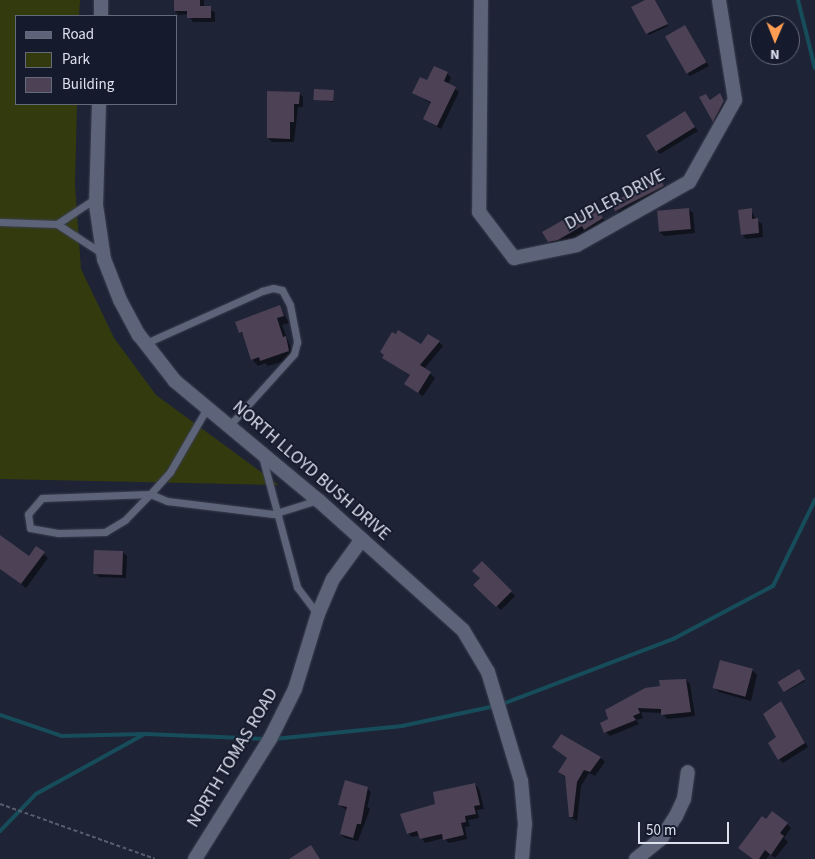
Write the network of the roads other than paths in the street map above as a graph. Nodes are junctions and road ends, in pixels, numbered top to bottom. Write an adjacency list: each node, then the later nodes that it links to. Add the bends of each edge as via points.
1 (101, 0): 4 (street)
2 (480, 0): 3 (street, DUPLER DRIVE, via 479,212 514,258 577,245 689,182 735,100)
3 (719, 0)
4 (101, 15)
5 (99, 105): 6 (street, NORTH LLOYD BUSH DRIVE)
6 (97, 198): 8 (lane); 9 (street, NORTH LLOYD BUSH DRIVE)
7 (0, 222): 8 (lane)
8 (57, 224): 9 (lane)
9 (104, 254): 10 (street, NORTH LLOYD BUSH DRIVE, via 120,300)
10 (146, 343): 11 (street, NORTH LLOYD BUSH DRIVE, via 175,381); 12 (lane, via 262,291 282,290 290,305 297,342 294,354)
11 (207, 408): 12 (street, NORTH LLOYD BUSH DRIVE); 14 (lane, via 170,472)
12 (230, 426): 13 (street, NORTH LLOYD BUSH DRIVE)
13 (262, 453): 15 (street, NORTH LLOYD BUSH DRIVE); 16 (lane)
14 (150, 494): 14 (lane, via 125,520 105,532 58,533 30,528 28,514 42,498); 16 (lane, via 166,502)
15 (318, 500): 16 (lane); 17 (street, NORTH LLOYD BUSH DRIVE)
16 (277, 513): 18 (lane, via 297,587)
17 (362, 539): 18 (street, NORTH TOMAS ROAD, via 333,579); 21 (street, NORTH LLOYD BUSH DRIVE, via 462,630 488,672 521,781)
18 (318, 614): 20 (street, NORTH TOMAS ROAD, via 295,689 270,739)
19 (688, 772): 22 (street, via 684,799 676,816 661,839)
20 (195, 859)
21 (522, 859)
22 (636, 859)

